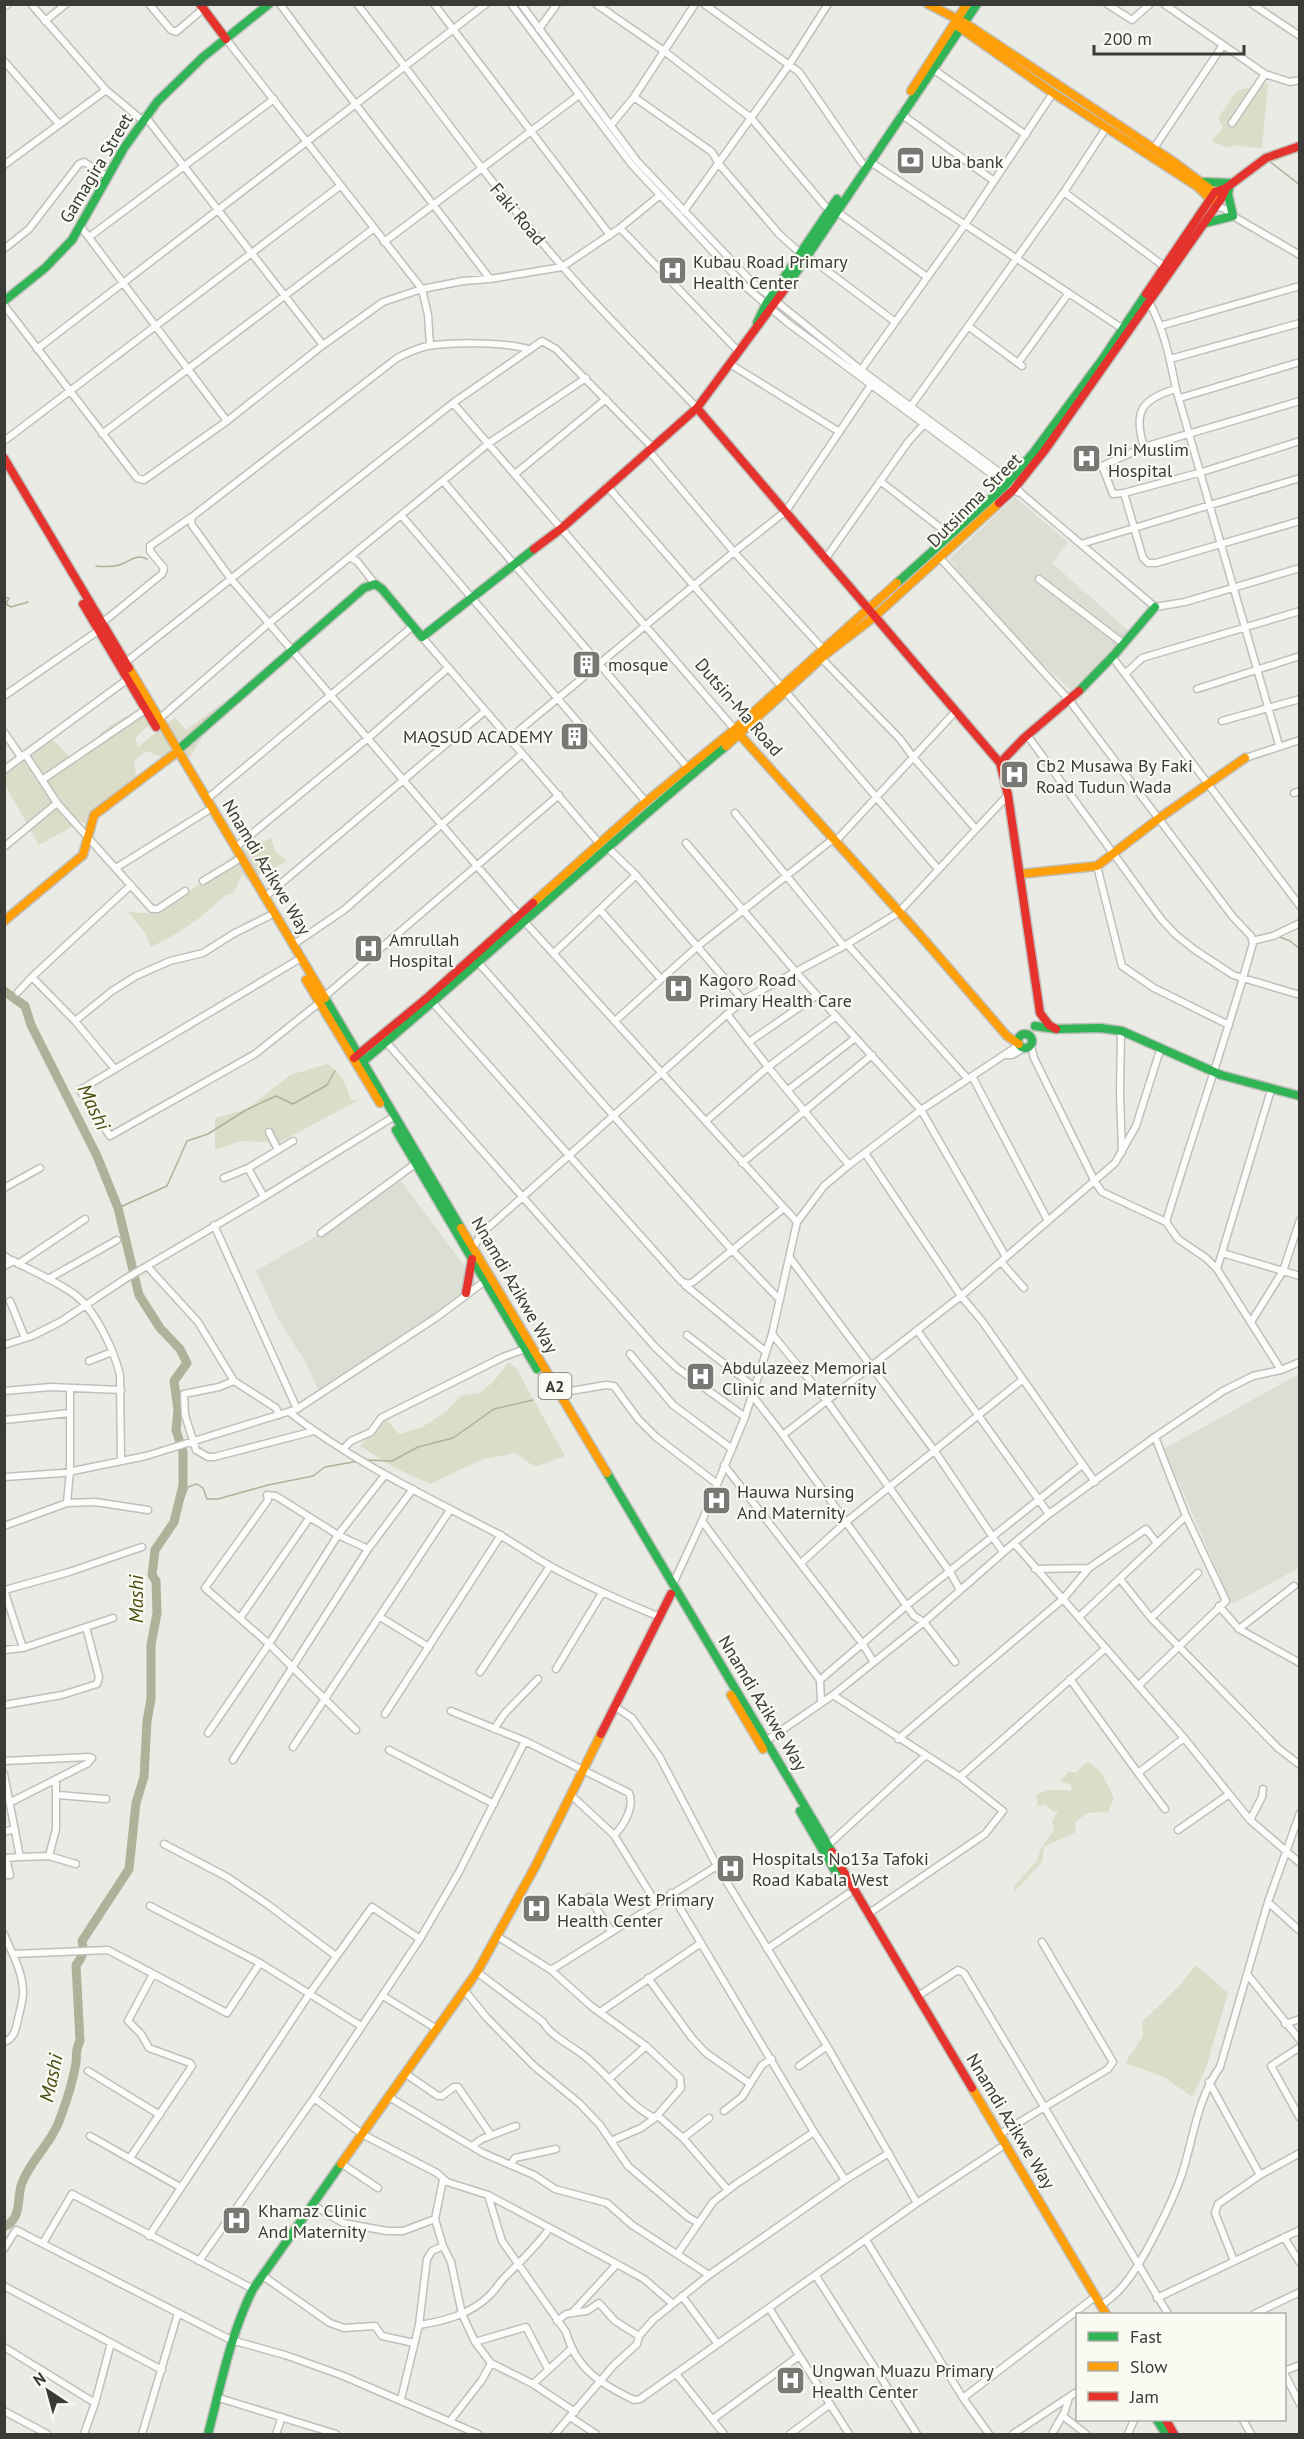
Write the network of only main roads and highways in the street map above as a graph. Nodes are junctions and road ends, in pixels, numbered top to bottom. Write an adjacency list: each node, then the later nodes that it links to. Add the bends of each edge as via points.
1 (268, 4): 7 (main road, Gamagira Street)
2 (928, 4): 6 (main road)
3 (968, 4): 6 (main road)
4 (977, 4): 6 (main road)
5 (202, 7): 7 (main road)
6 (959, 24): 9 (main road); 9 (main road, via 933,69); 10 (main road, via 1154,148); 10 (main road, via 1053,93)
7 (226, 39): 16 (main road, Gamagira Street, via 180,78 144,118 67,246)
8 (1299, 146): 11 (main road, via 1266,158)
9 (866, 162): 17 (main road)
10 (1200, 184): 11 (main road); 12 (main road); 14 (main road)
11 (1228, 186): 12 (main road); 13 (main road, Dutsinma Street); 15 (main road, via 1233,216)
12 (1212, 195): 13 (main road); 14 (main road, Dutsinma Street)
13 (1221, 205): 15 (main road, Dutsinma Street)
14 (1204, 209): 20 (main road, Dutsinma Street)
15 (1205, 223): 20 (main road, Dutsinma Street, via 1045,450)
16 (4, 303)
17 (697, 408): 22 (main road); 25 (main road, via 562,528 422,637 382,589 375,584 364,588)
18 (4, 458): 23 (main road, Nnamdi Azikwe Way / A2)
19 (4, 472): 23 (main road, Nnamdi Azikwe Way / A2)
20 (1011, 485): 22 (main road, Dutsinma Street, via 951,536); 22 (main road, Dutsinma Street, via 940,558)
21 (1155, 607): 27 (main road, via 1113,658 1010,749)
22 (871, 614): 24 (main road, Dutsinma Street); 27 (main road)
23 (100, 627): 25 (main road, Nnamdi Azikwe Way / A2, via 145,710); 25 (main road, Nnamdi Azikwe Way / A2, via 126,662)
24 (737, 732): 28 (main road); 28 (main road, via 646,802); 33 (main road, Dutsin-Ma Road, via 1003,1030 1025,1042)
25 (175, 752): 31 (main road, via 94,815 83,855); 32 (main road, Nnamdi Azikwe Way / A2, via 236,861); 32 (main road, Nnamdi Azikwe Way / A2, via 236,846)
26 (1245, 758): 29 (main road, via 1097,866)
27 (1000, 763): 29 (main road)
28 (603, 845): 30 (main road)
29 (1020, 874): 33 (main road)
30 (521, 918): 34 (main road); 34 (main road, via 433,1003)
31 (4, 921)
32 (322, 1000): 34 (main road, Nnamdi Azikwe Way / A2)
33 (1041, 1022): 35 (main road, via 1056,1029 1090,1027 1121,1031 1212,1072)
34 (358, 1060): 36 (main road, Nnamdi Azikwe Way / A2); 39 (main road, Nnamdi Azikwe Way / A2, via 474,1247 1000,2134)
35 (1299, 1096)
36 (472, 1259): 37 (main road); 38 (main road, Nnamdi Azikwe Way / A2)
37 (466, 1293)
38 (671, 1594): 39 (main road, Nnamdi Azikwe Way / A2); 41 (main road, via 477,1972 253,2289 231,2340)
39 (1100, 2310)
40 (1158, 2421): 42 (main road)
41 (208, 2434)
42 (1166, 2434)

